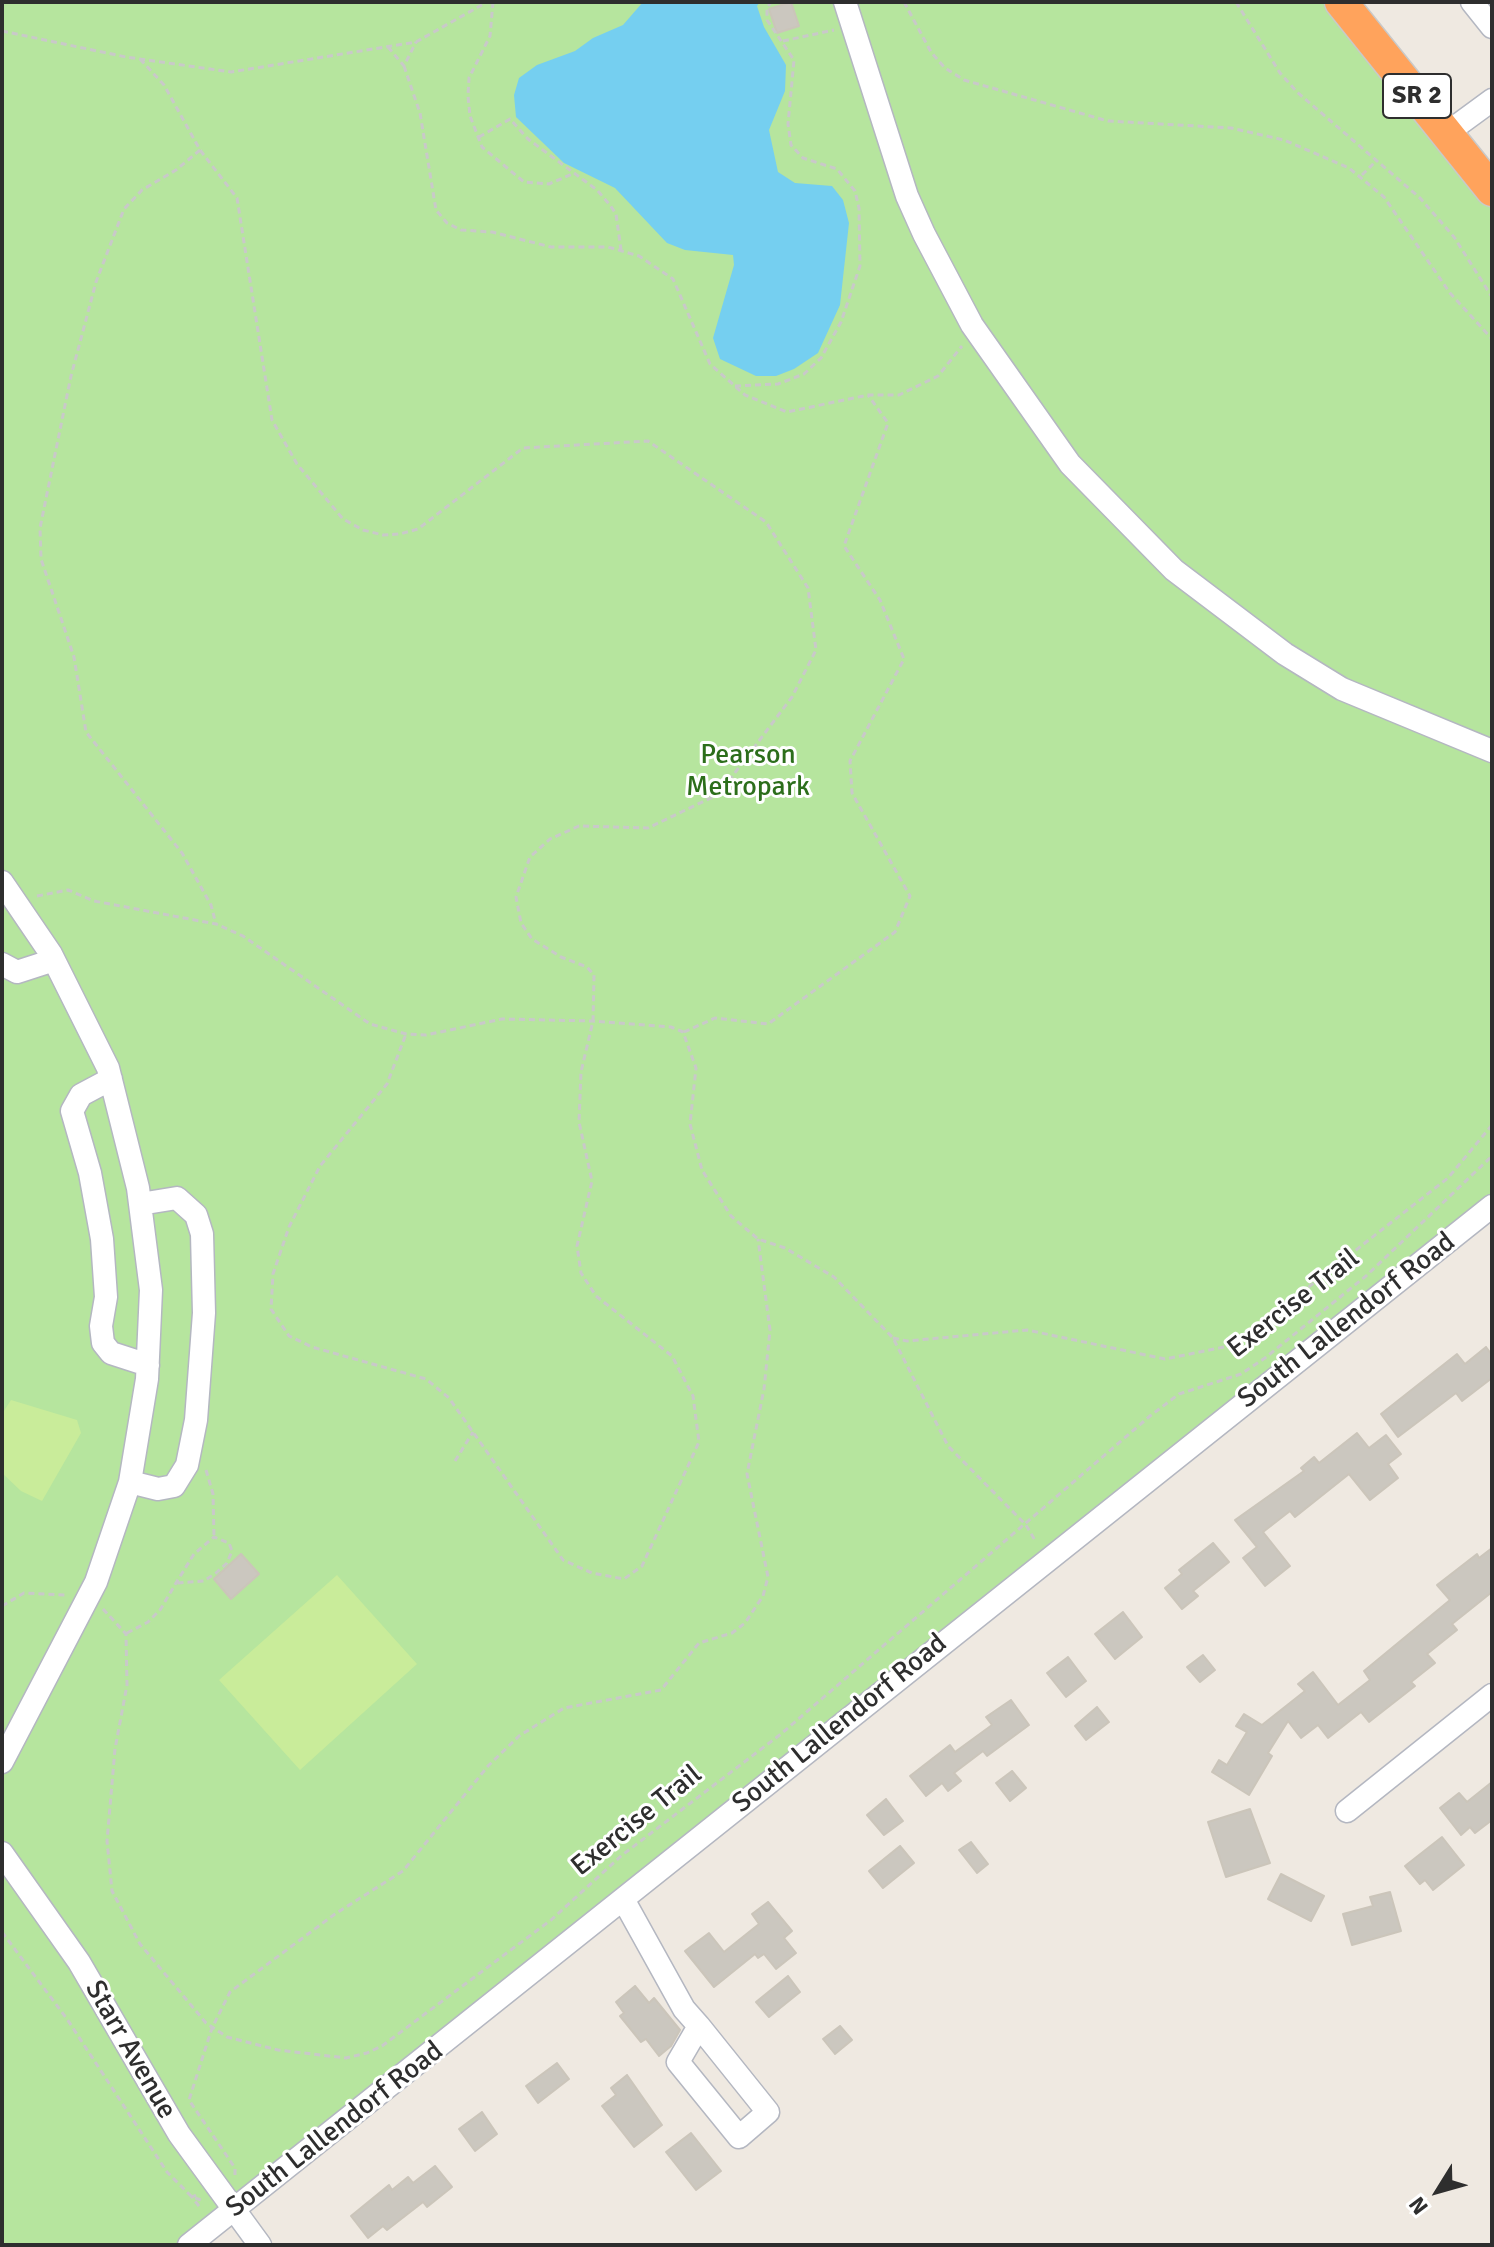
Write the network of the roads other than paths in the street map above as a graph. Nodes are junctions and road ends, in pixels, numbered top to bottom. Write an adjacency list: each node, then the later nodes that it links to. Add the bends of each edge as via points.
1 (845, 2): 8 (street, via 907,196 972,325 1070,464 1174,570 1274,647 1342,689)
2 (1341, 2): 6 (highway, SR 2)
3 (1472, 2): 4 (street)
4 (1492, 27)
5 (1492, 100): 6 (street)
6 (1447, 133): 7 (highway, SR 2)
7 (1492, 190)
8 (1492, 751)
9 (2, 882): 10 (street)
10 (54, 960): 11 (street, via 17,972); 12 (street)
11 (2, 964)
12 (111, 1079): 13 (street); 15 (street, via 81,1095 72,1111 102,1239 103,1343 111,1353)
13 (140, 1204): 15 (street, via 151,1290); 16 (street, via 164,1198 184,1201 196,1215 202,1234 204,1313 187,1465 174,1486 158,1489)
14 (1492, 1206): 21 (street, South Lallendorf Road)
15 (148, 1365): 16 (street)
16 (130, 1482): 18 (street, via 87,1601)
17 (1492, 1695): 19 (street)
18 (2, 1762)
19 (1347, 1811)
20 (2, 1853): 23 (street, Starr Avenue, via 79,1962 144,2077)
21 (623, 1899): 22 (street, via 684,2009); 23 (street, South Lallendorf Road)
22 (699, 2026): 22 (street, via 768,2112 739,2137 678,2062)
23 (233, 2211): 24 (street, South Lallendorf Road); 25 (street, Starr Avenue)
24 (189, 2245)
25 (260, 2245)

